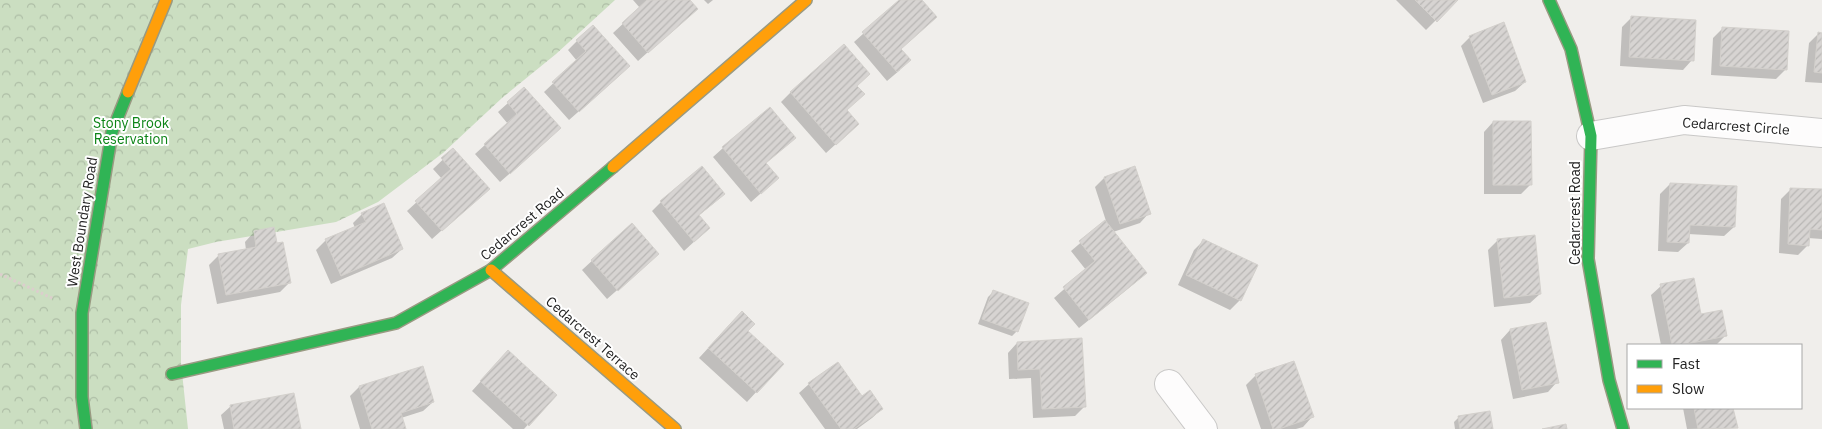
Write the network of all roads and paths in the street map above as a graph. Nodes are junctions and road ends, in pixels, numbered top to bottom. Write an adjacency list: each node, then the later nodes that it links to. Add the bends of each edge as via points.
1 (166, 0): 8 (street, West Boundary Road, via 112,132)
2 (806, 0): 6 (street, Cedarcrest Road)
3 (1549, 0): 5 (street, Cedarcrest Road, via 1571,48)
4 (1822, 133): 5 (street, Cedarcrest Circle, via 1684,120)
5 (1591, 136): 14 (street, Cedarcrest Road, via 1588,259 1609,380)
6 (491, 270): 9 (street, Cedarcrest Road, via 396,323); 12 (street, Cedarcrest Terrace)
7 (0, 274): 8 (path)
8 (82, 313): 11 (street, West Boundary Road, via 82,397)
9 (172, 374)
10 (1169, 384): 13 (street)
11 (86, 429)
12 (675, 429)
13 (1203, 429)
14 (1622, 429)

